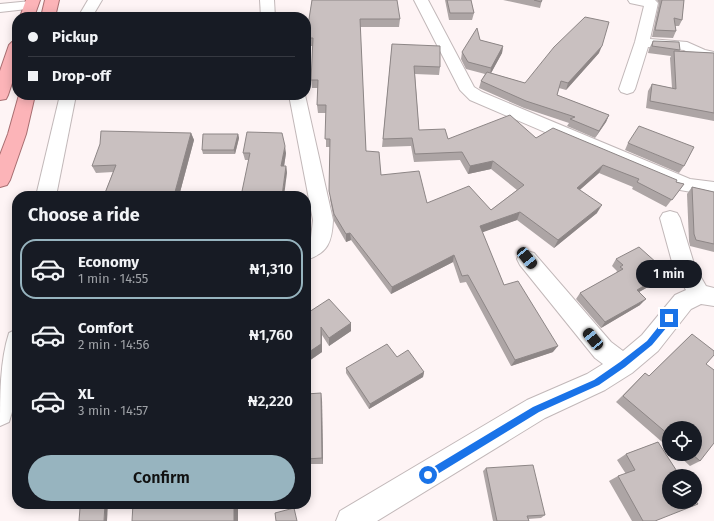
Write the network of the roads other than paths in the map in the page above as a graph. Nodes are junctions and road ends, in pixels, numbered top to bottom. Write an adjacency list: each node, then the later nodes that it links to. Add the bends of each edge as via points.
1 (2, 0): 7 (street)
2 (52, 0): 10 (highway)
3 (95, 0): 11 (street)
4 (267, 0): 12 (street)
5 (421, 0): 23 (street, via 468,90 476,96 687,185)
6 (635, 0): 13 (street, via 650,3)
7 (0, 4)
8 (30, 7): 9 (street)
9 (0, 8)
10 (49, 12)
11 (88, 12)
12 (268, 12)
13 (642, 42): 14 (street, via 677,44); 16 (street)
14 (714, 56)
15 (12, 60): 17 (highway)
16 (627, 89)
17 (0, 95)
18 (25, 100): 21 (highway)
19 (67, 100): 24 (street)
20 (298, 100): 26 (street, via 323,220 321,241)
21 (9, 136): 22 (highway)
22 (0, 180)
23 (714, 189)
24 (47, 191)
25 (670, 218): 28 (street, via 685,269)
26 (311, 250)
27 (527, 258): 30 (street, via 603,350)
28 (706, 296): 30 (street, via 683,302 650,343)
29 (12, 365): 31 (street)
30 (623, 365): 32 (street, via 596,382 536,410)
31 (0, 413)
32 (350, 521)

